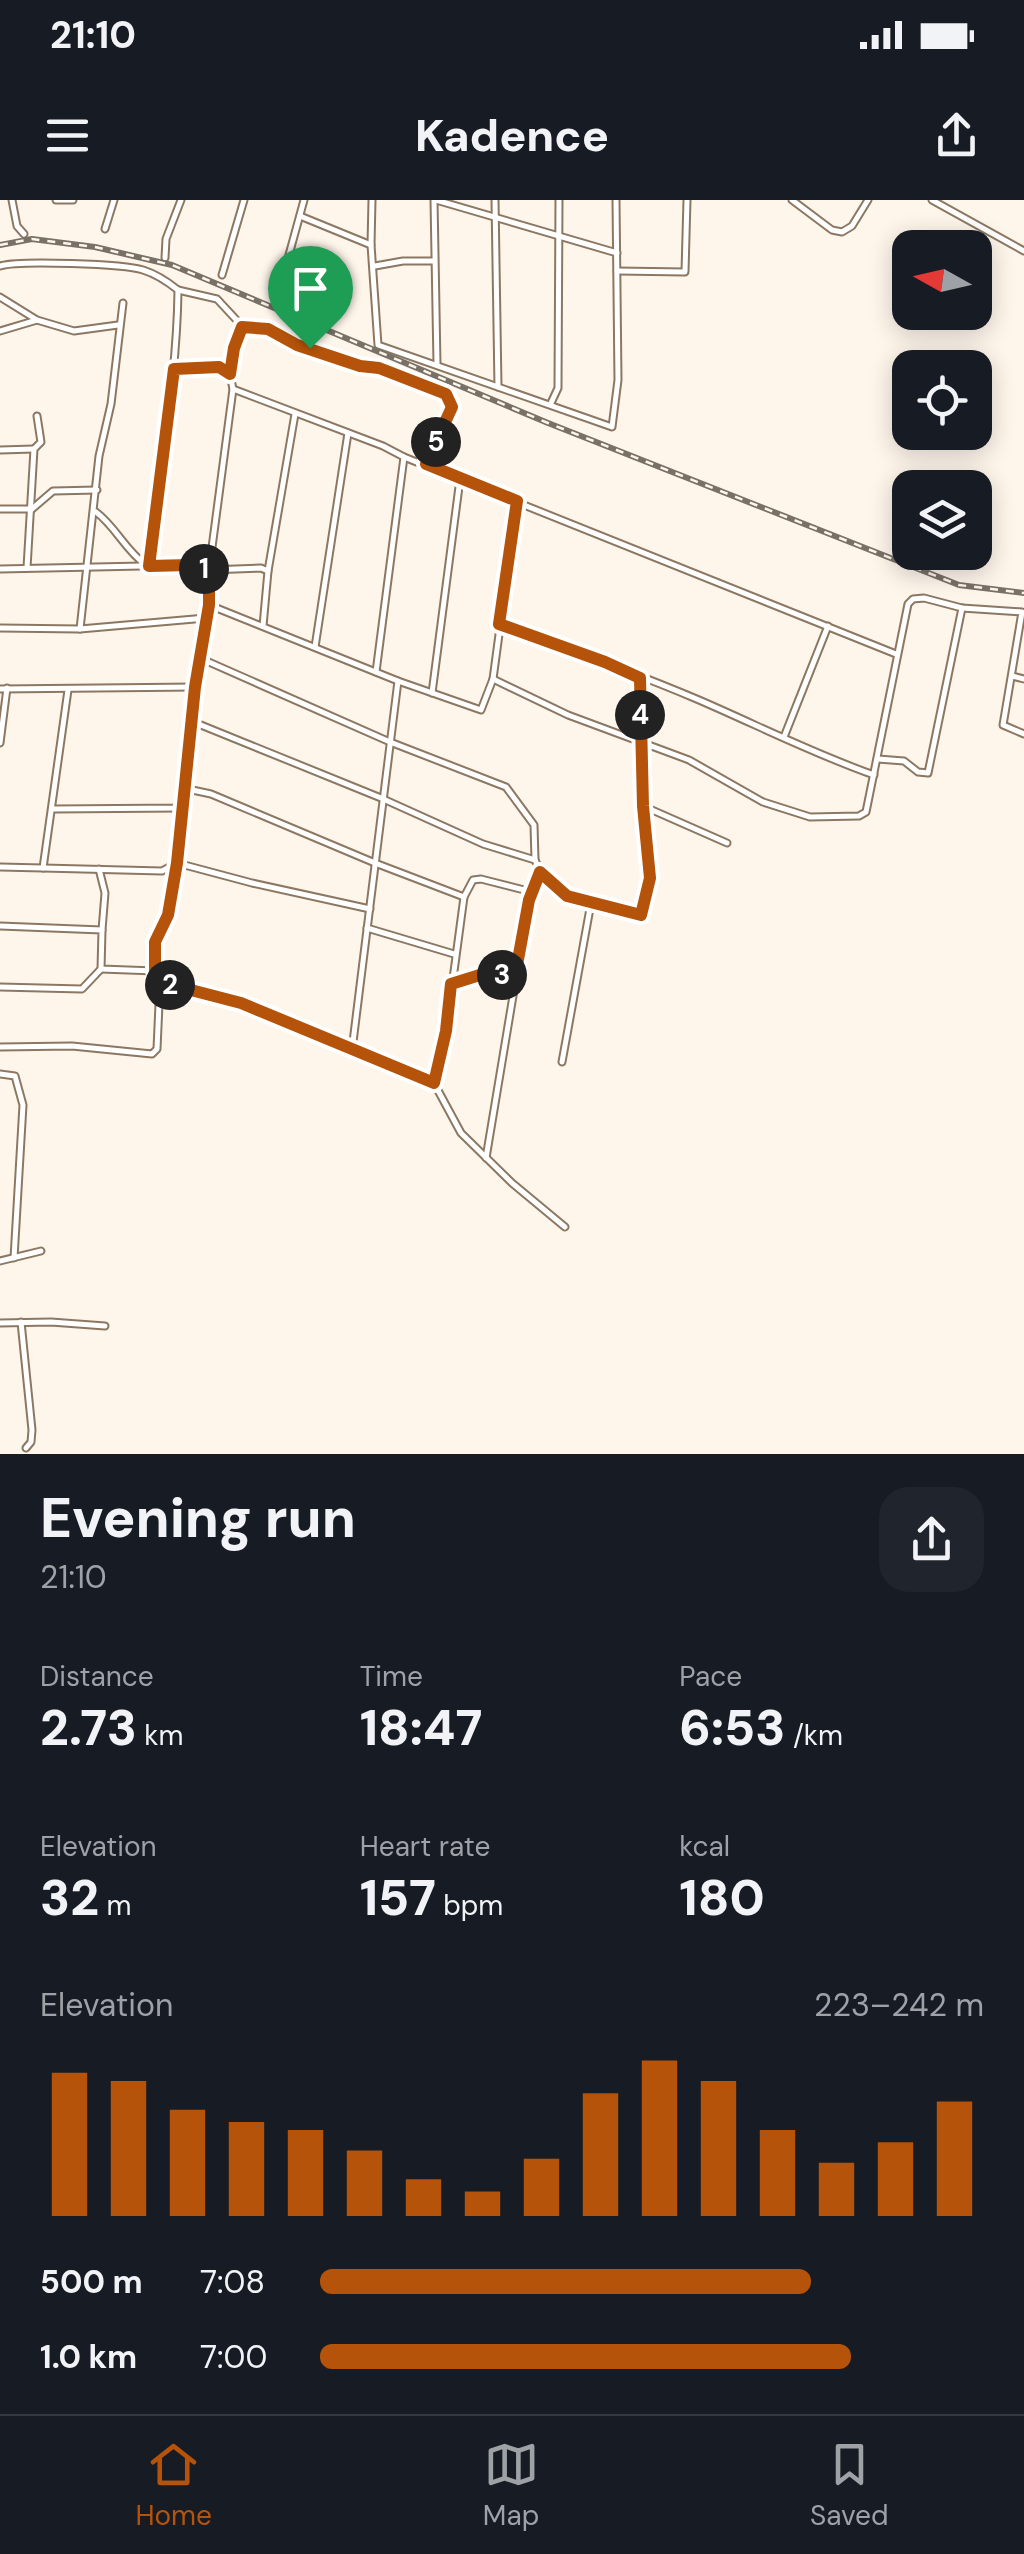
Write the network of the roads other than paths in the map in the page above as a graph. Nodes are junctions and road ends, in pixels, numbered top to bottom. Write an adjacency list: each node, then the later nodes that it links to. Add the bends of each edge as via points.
1 (12, 200): 20 (street)
2 (56, 200): 3 (street)
3 (73, 200)
4 (114, 200): 19 (street)
5 (181, 200): 25 (street)
6 (244, 200): 30 (street)
7 (304, 200): 17 (street)
8 (372, 200): 22 (street)
9 (435, 200): 18 (street); 26 (street)
10 (495, 200): 18 (street)
11 (559, 200): 21 (street)
12 (616, 200): 24 (street)
13 (687, 200): 29 (street, via 685,272)
14 (792, 200): 15 (street, via 842,232)
15 (868, 200)
16 (932, 200): 23 (street)
17 (300, 216): 22 (street); 32 (street)
18 (495, 218): 21 (street); 42 (street)
19 (105, 229)
20 (24, 234)
21 (559, 238): 24 (street); 44 (street, via 558,388)
22 (372, 245): 28 (street)
23 (1024, 250)
24 (618, 254): 29 (street)
25 (166, 258)
26 (434, 261): 28 (street); 39 (street)
27 (0, 266): 31 (street, via 116,266 146,271)
28 (375, 266): 39 (street, via 378,345)
29 (617, 271): 44 (street, via 612,427)
30 (222, 275)
31 (178, 290): 37 (street, via 217,299); 40 (street)
32 (285, 290)
33 (0, 297): 35 (street)
34 (122, 304): 36 (street)
35 (37, 320): 36 (street, via 74,330); 38 (street)
36 (118, 325): 53 (street)
37 (242, 327): 41 (street); 51 (street, via 268,329 297,345 446,394 452,407)
38 (0, 331)
39 (437, 364): 42 (street)
40 (174, 369): 41 (street, via 219,367); 58 (street)
41 (230, 374): 43 (street)
42 (498, 386): 44 (street)
43 (234, 389): 45 (street); 62 (street)
44 (551, 403)
45 (294, 414): 47 (street); 63 (street)
46 (38, 416): 48 (street, via 42,442)
47 (348, 432): 50 (street); 72 (street)
48 (34, 449): 49 (street); 56 (street)
49 (0, 450)
50 (404, 457): 51 (street); 75 (street)
51 (426, 464): 52 (street)
52 (460, 479): 54 (street); 84 (street)
53 (98, 490): 56 (street, via 54,491); 57 (street)
54 (517, 501): 67 (street); 69 (street)
55 (0, 509): 56 (street)
56 (32, 509): 60 (street)
57 (94, 512): 58 (street); 59 (street)
58 (149, 566): 59 (street); 62 (street)
59 (88, 567): 60 (street); 71 (street)
60 (27, 568): 61 (street)
61 (0, 570)
62 (209, 570): 63 (street); 64 (street)
63 (268, 570): 68 (street)
64 (209, 605): 66 (street); 68 (street)
65 (962, 608): 73 (street, via 913,599); 76 (street, via 1022,612); 91 (street, via 928,772)
66 (206, 618): 71 (street); 74 (street)
67 (499, 624): 77 (street); 78 (street)
68 (264, 626): 72 (street)
69 (828, 626): 73 (street); 87 (street)
70 (0, 628): 71 (street)
71 (80, 629)
72 (314, 647): 75 (street)
73 (896, 654): 91 (street)
74 (202, 659): 81 (street); 89 (street)
75 (376, 672): 80 (street)
76 (1012, 676): 79 (street); 86 (street, via 1003,725)
77 (640, 678): 87 (street); 88 (street)
78 (493, 679): 84 (street, via 482,710); 88 (street)
79 (1024, 679)
80 (398, 681): 84 (street); 89 (street)
81 (195, 687): 83 (street); 85 (street)
82 (4, 689): 83 (street); 90 (street)
83 (68, 690): 96 (street)
84 (432, 692)
85 (191, 721): 93 (street); 94 (street)
86 (1024, 734)
87 (784, 737): 92 (street)
88 (642, 741): 92 (street, via 763,802 810,817 866,812); 95 (street)
89 (390, 742): 94 (street); 99 (street, via 506,787 534,824)
90 (0, 743)
91 (878, 759): 92 (street)
92 (874, 775)
93 (183, 788): 97 (street); 101 (street)
94 (381, 798): 99 (street); 101 (street)
95 (643, 806): 98 (street); 108 (street, via 650,878 641,915)
96 (53, 808): 97 (street); 103 (street)
97 (180, 808): 100 (street)
98 (727, 843)
99 (535, 860): 105 (street)
100 (177, 863): 104 (street, via 162,871); 109 (street); 115 (street, via 168,915 155,942)
101 (375, 863): 107 (street); 109 (street)
102 (0, 867): 103 (street)
103 (43, 868): 104 (street)
104 (99, 869): 112 (street)
105 (540, 872): 106 (street); 108 (street, via 567,896)
106 (532, 892): 107 (street, via 481,878); 116 (street)
107 (464, 896): 113 (street)
108 (591, 903): 122 (street)
109 (370, 909): 111 (street)
110 (0, 926): 112 (street)
111 (367, 928): 113 (street); 121 (street)
112 (102, 930): 114 (street)
113 (454, 954): 118 (street)
114 (100, 969): 115 (street); 119 (street, via 82,989)
115 (155, 971): 117 (street)
116 (515, 976): 118 (street, via 483,974); 125 (street)
117 (160, 982): 120 (street, via 152,1054); 121 (street, via 241,1003)
118 (451, 984): 124 (street)
119 (0, 987)
120 (0, 1047)
121 (352, 1051): 124 (street)
122 (562, 1062)
123 (0, 1074): 128 (street, via 15,1076 23,1104)
124 (434, 1083): 125 (street, via 461,1133)
125 (486, 1158): 126 (street)
126 (565, 1227)
127 (41, 1251): 128 (street)
128 (14, 1258): 129 (street)
129 (0, 1261)
130 (21, 1322): 131 (street); 132 (street); 133 (street, via 32,1430)
131 (0, 1323)
132 (105, 1326)
133 (26, 1448)

